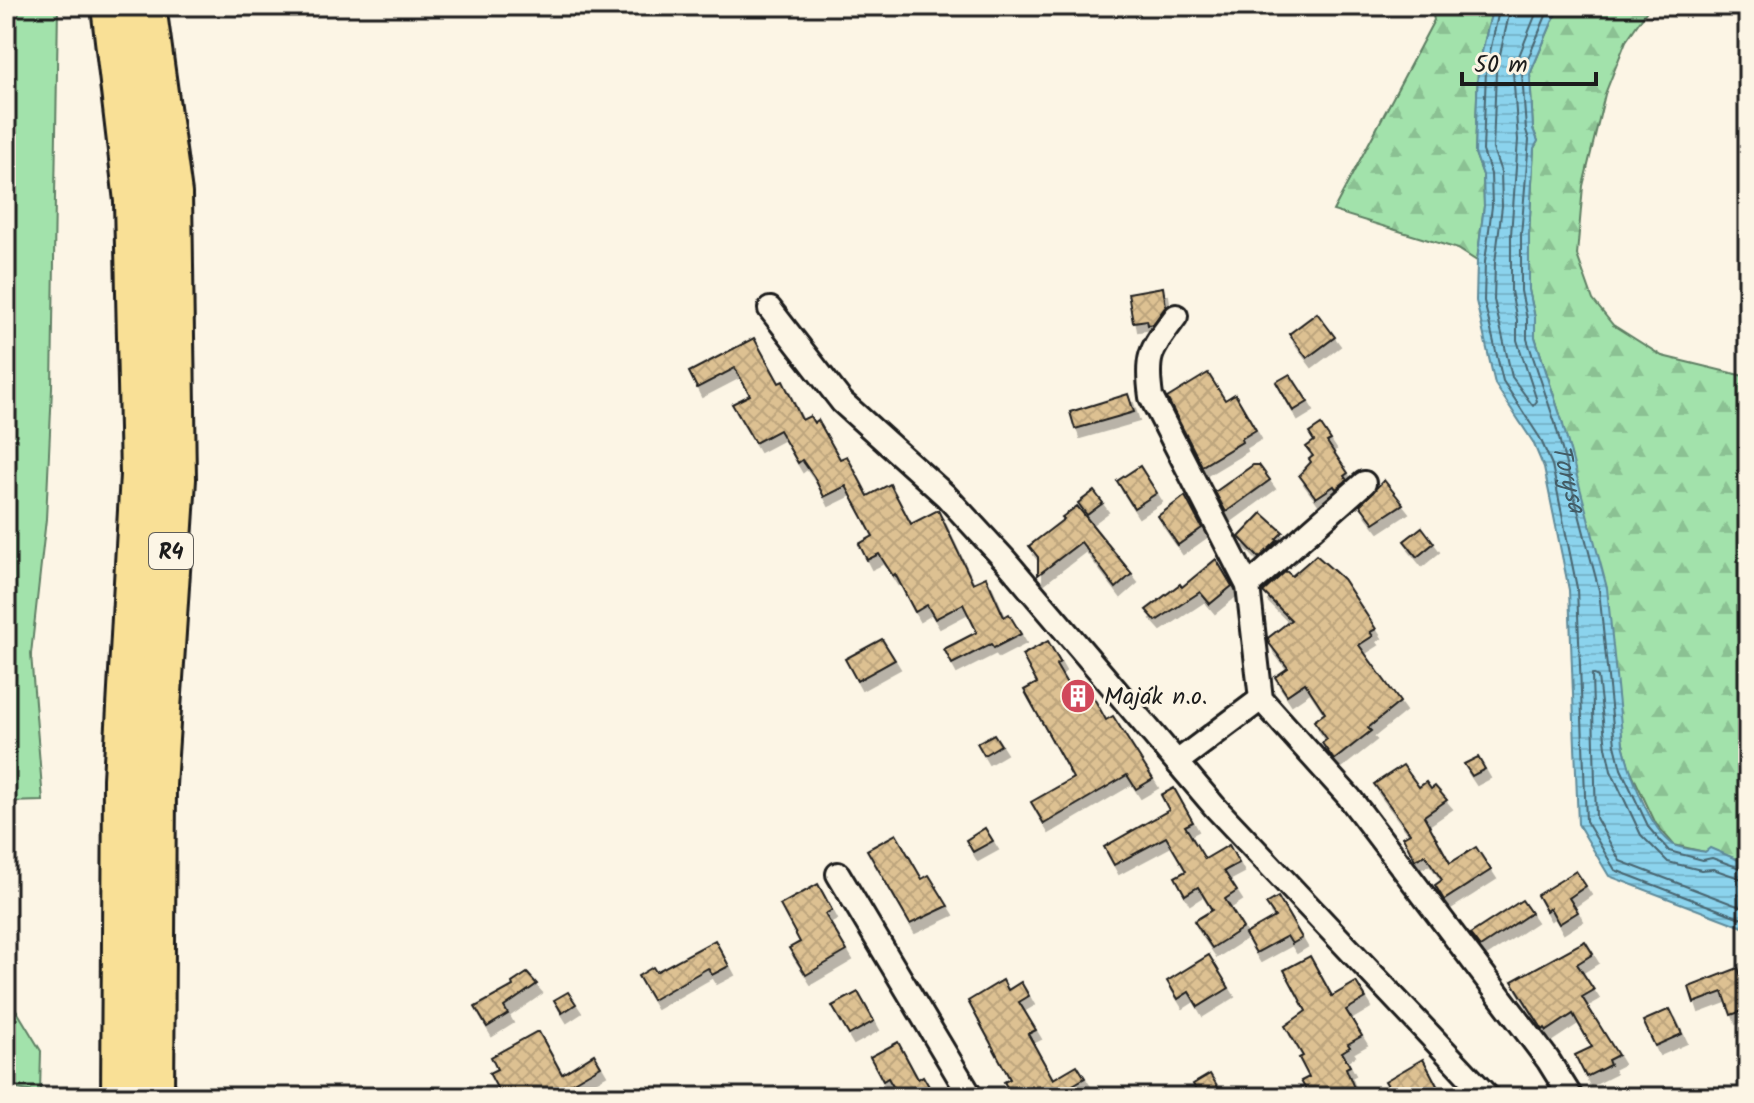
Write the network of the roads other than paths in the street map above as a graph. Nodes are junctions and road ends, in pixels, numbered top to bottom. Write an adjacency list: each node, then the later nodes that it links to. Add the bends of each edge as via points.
1 (112, 6): 10 (highway, R4, via 135,201 141,475 124,779)
2 (145, 6): 11 (highway, R4, via 171,194 175,479 155,785)
3 (770, 309): 8 (street, via 842,402 946,496)
4 (1176, 316): 6 (street, via 1151,350 1151,397)
5 (1364, 483): 6 (street)
6 (1248, 586): 7 (street)
7 (1261, 699): 8 (street); 14 (street, via 1349,797)
8 (1177, 762): 13 (street)
9 (838, 874): 12 (street)
10 (122, 1097)
11 (153, 1097)
12 (971, 1097)
13 (1488, 1097)
14 (1571, 1097)

